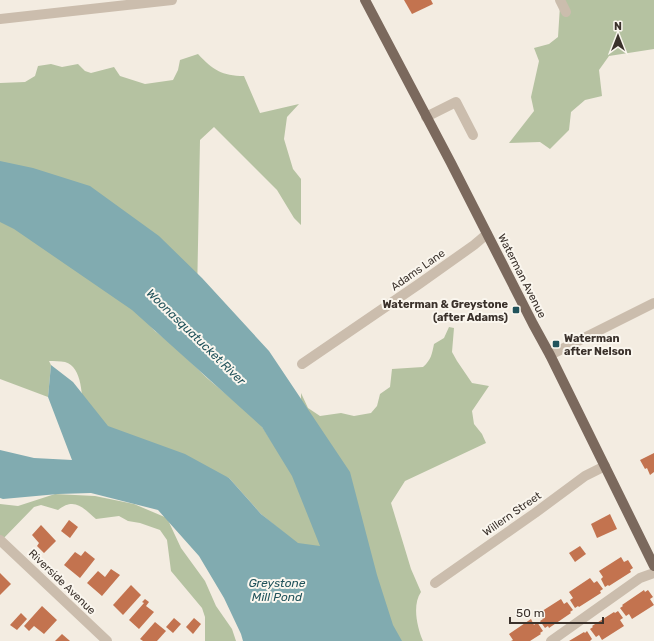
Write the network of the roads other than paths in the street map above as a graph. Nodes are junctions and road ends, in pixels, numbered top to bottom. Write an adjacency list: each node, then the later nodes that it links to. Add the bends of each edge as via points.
1 (172, 0): 5 (street)
2 (365, 0): 6 (main road, Waterman Avenue)
3 (560, 0): 4 (street)
4 (566, 12)
5 (0, 19)
6 (426, 117): 7 (street, via 456,102); 8 (main road, Waterman Avenue)
7 (473, 135)
8 (487, 234): 10 (main road, Waterman Avenue); 11 (street, Adams Lane)
9 (654, 304): 10 (street)
10 (550, 355): 12 (main road, Waterman Avenue)
11 (302, 364)
12 (605, 466): 14 (main road, Waterman Avenue); 16 (street, Willern Street, via 585,476)
13 (0, 540): 17 (street, Riverside Avenue)
14 (654, 566)
15 (654, 573): 18 (street, via 640,578)
16 (435, 583)
17 (107, 641)
18 (551, 641)

